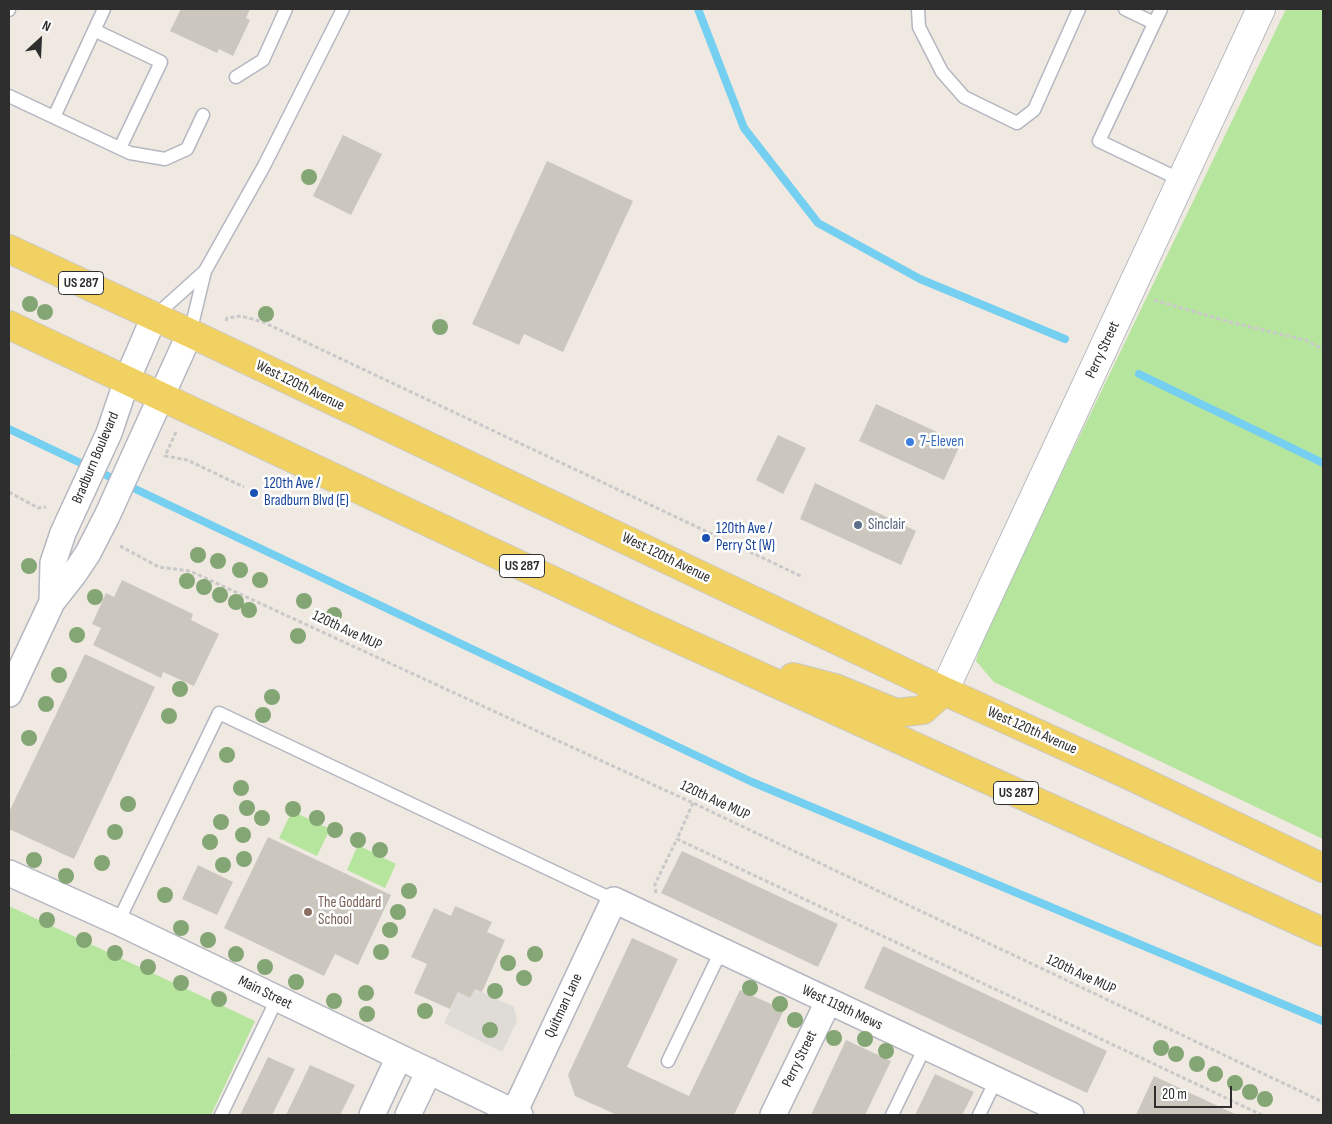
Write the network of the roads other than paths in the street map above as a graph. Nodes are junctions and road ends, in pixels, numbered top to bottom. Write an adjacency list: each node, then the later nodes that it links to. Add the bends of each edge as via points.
1 (104, 9): 10 (lane)
2 (286, 9): 11 (lane, via 262,60)
3 (342, 9): 18 (lane, via 264,166)
4 (918, 9): 5 (lane, via 919,27 942,72 964,97 1017,124 1034,110)
5 (1079, 9)
6 (1125, 9): 9 (lane)
7 (1161, 9): 9 (lane)
8 (1260, 9): 16 (street, Perry Street)
9 (1154, 23): 16 (lane, via 1099,141)
10 (94, 30): 14 (lane); 15 (lane, via 161,62)
11 (236, 77)
12 (9, 96): 14 (lane)
13 (203, 115): 15 (lane, via 188,149 165,159)
14 (54, 117): 15 (lane)
15 (120, 148)
16 (1181, 180): 26 (street, Perry Street)
17 (9, 249): 19 (main road, West 120th Avenue / US 287)
18 (205, 270): 19 (lane); 21 (lane)
19 (154, 317): 21 (main road, West 120th Avenue / US 287); 22 (street, Bradburn Boulevard)
20 (9, 325): 22 (main road, US 287)
21 (190, 333): 23 (street, Bradburn Boulevard); 26 (main road, West 120th Avenue / US 287)
22 (127, 380): 23 (main road, US 287); 24 (street, Bradburn Boulevard, via 103,448 63,533 53,563)
23 (161, 396): 24 (street, Bradburn Boulevard, via 88,553); 25 (main road, US 287)
24 (52, 602): 27 (street, Bradburn Boulevard)
25 (710, 654): 26 (main road, via 835,688 896,713 924,710); 32 (main road, US 287)
26 (944, 690): 28 (main road, West 120th Avenue / US 287)
27 (9, 694)
28 (1323, 868)
29 (9, 873): 31 (street, Main Street)
30 (614, 900): 31 (lane, via 219,713); 33 (street, West 119th Mews); 41 (street, Quitman Lane)
31 (118, 922): 34 (street, Main Street)
32 (1323, 932)
33 (721, 951): 35 (street, West 119th Mews); 38 (lane)
34 (277, 999): 37 (street, Main Street); 42 (lane)
35 (828, 1002): 36 (street, West 119th Mews); 45 (street, Perry Street)
36 (925, 1047): 40 (street, West 119th Mews); 46 (lane)
37 (399, 1057): 39 (street, Main Street); 43 (street)
38 (668, 1060)
39 (429, 1072): 41 (street, Main Street); 44 (street)
40 (996, 1080): 47 (lane); 48 (street, West 119th Mews)
41 (517, 1114)
42 (221, 1115)
43 (372, 1115)
44 (408, 1115)
45 (773, 1115)
46 (892, 1115)
47 (979, 1115)
48 (1071, 1115)

